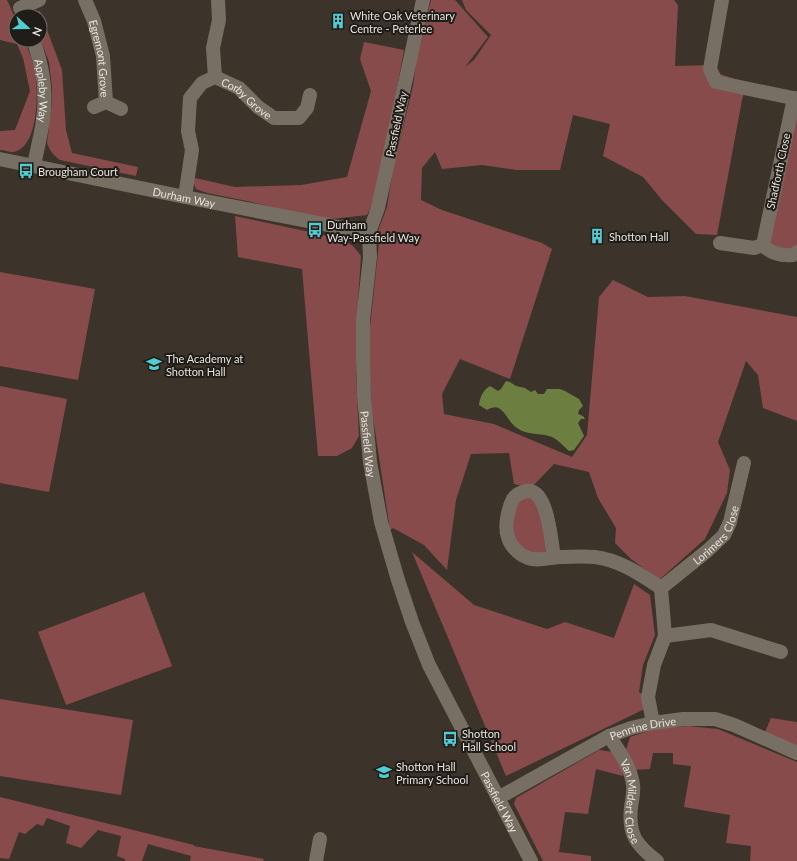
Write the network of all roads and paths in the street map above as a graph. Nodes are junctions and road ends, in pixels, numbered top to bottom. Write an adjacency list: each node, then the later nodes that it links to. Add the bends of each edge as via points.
1 (39, 0): 6 (street)
2 (85, 0): 11 (street, Egremont Grove, via 94,21 103,56 100,105)
3 (218, 0): 8 (street, Corby Grove, via 219,20 213,48)
4 (423, 0): 15 (street, Passfield Way, via 378,208)
5 (722, 0): 10 (street, Shadforth Close, via 710,69 716,82)
6 (20, 8)
7 (36, 48): 13 (street, Appleby Way, via 43,83 44,110)
8 (215, 77): 9 (street, Corby Grove, via 239,88 258,107 274,118 299,118 307,108); 14 (street, Corby Grove, via 202,83 190,98 188,130 192,150)
9 (310, 95)
10 (795, 98): 17 (street, Shadforth Close)
11 (121, 109)
12 (0, 159): 13 (street, Durham Way)
13 (34, 166): 14 (street, Durham Way)
14 (185, 198): 15 (street, Durham Way)
15 (369, 233): 27 (street, Passfield Way, via 370,257 363,320 363,366 370,462 381,522 410,615 429,665)
16 (720, 243): 17 (street, via 754,248)
17 (763, 245): 18 (street, via 767,250 782,256)
18 (797, 252)
19 (744, 464): 21 (street, Lorimers Close, via 730,522 724,535)
20 (554, 558): 20 (street, via 526,557 514,548 507,537 509,511 514,497 524,491 533,491 540,497 545,509); 21 (street, via 596,557 614,562 637,572)
21 (661, 588): 22 (street)
22 (665, 636): 23 (street, via 712,630); 24 (street, via 654,665 648,697)
23 (780, 652)
24 (653, 723): 25 (street, Pennine Drive); 26 (street, Pennine Drive, via 683,719 715,719)
25 (609, 736): 27 (street, Pennine Drive); 31 (street, Van Mildert Close, via 628,767 633,786 629,821 633,834 642,850)
26 (797, 753)
27 (498, 798): 30 (street, Passfield Way)
28 (320, 838): 29 (street)
29 (316, 861)
30 (531, 861)
31 (657, 861)

